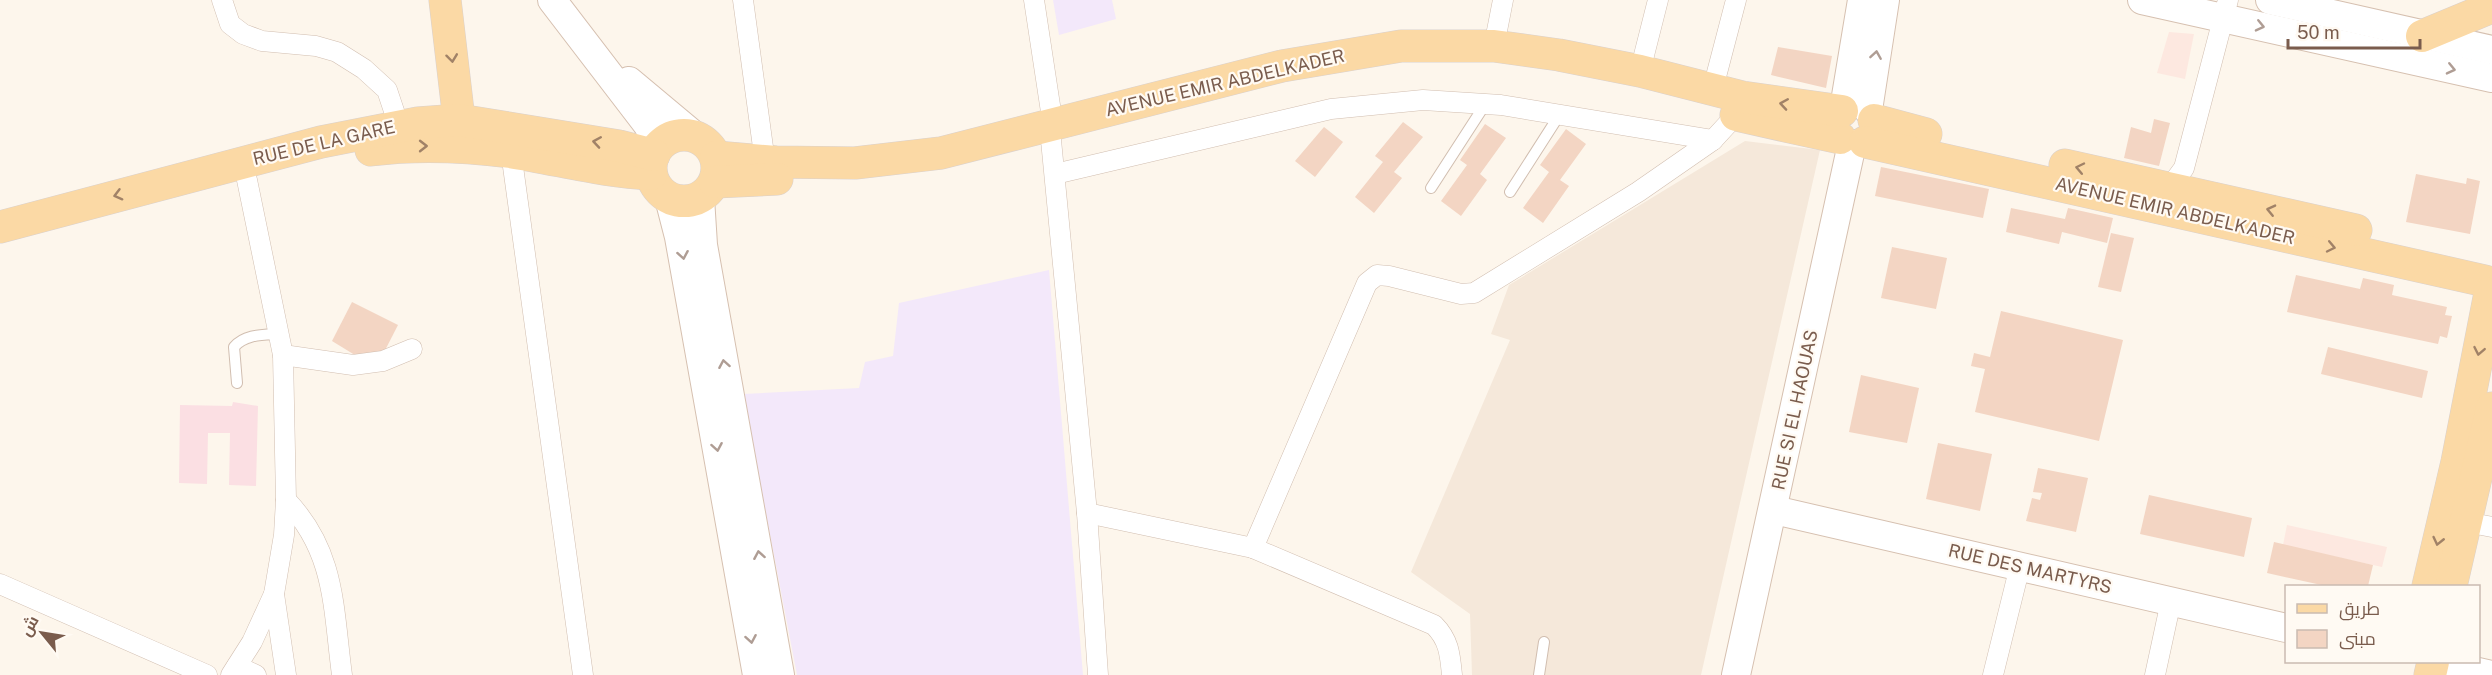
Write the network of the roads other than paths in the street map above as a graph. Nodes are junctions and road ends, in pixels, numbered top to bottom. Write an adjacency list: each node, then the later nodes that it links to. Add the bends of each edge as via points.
1 (222, 0): 27 (street, via 230,24 243,34 262,41 337,52 364,69 387,90)
2 (445, 0): 25 (main road, one-way to 25)
3 (552, 0): 19 (street)
4 (743, 0): 31 (street)
5 (1034, 0): 28 (street)
6 (1503, 0): 17 (street)
7 (1658, 0): 20 (street)
8 (1736, 0): 22 (street)
9 (1862, 0): 26 (street)
10 (1885, 0): 26 (street, one-way to 10)
11 (2142, 0): 15 (street)
12 (2270, 0): 13 (street)
13 (2322, 6): 16 (street)
14 (2492, 7): 16 (main road)
15 (2226, 9): 21 (street, one-way to 21); 38 (street)
16 (2422, 36): 18 (street)
17 (1494, 46): 20 (main road, AVENUE EMIR ABDELKADER); 28 (main road, AVENUE EMIR ABDELKADER, via 1401,46 1282,66 1192,87)
18 (2492, 50)
19 (596, 56): 32 (street, via 647,124); 33 (street)
20 (1640, 71): 22 (main road, AVENUE EMIR ABDELKADER)
21 (2492, 78)
22 (1730, 100): 26 (main road, AVENUE EMIR ABDELKADER); 28 (main road, AVENUE EMIR ABDELKADER, via 1634,89 1492,65 1405,65 1287,83); 29 (street)
23 (1486, 103): 24 (street); 35 (street, via 1423,100 1331,109); 36 (lane)
24 (1560, 114): 29 (street); 37 (lane)
25 (459, 120): 27 (main road, RUE DE LA GARE); 32 (main road, RUE DE LA GARE, one-way to 25, via 619,146)
26 (1855, 125): 38 (main road, AVENUE EMIR ABDELKADER, via 1936,137); 49 (street, RUE SI EL HAOUAS)
27 (399, 126): 34 (main road, RUE DE LA GARE, via 321,142)
28 (1052, 132): 31 (main road, AVENUE EMIR ABDELKADER, via 941,153 855,163); 33 (main road, AVENUE EMIR ABDELKADER, via 964,160 873,177); 35 (street)
29 (1713, 140): 52 (street, via 1638,192 1474,292 1461,294 1389,276 1377,275 1367,283)
30 (511, 152): 32 (main road, RUE DE LA GARE, via 625,173); 34 (main road, RUE DE LA GARE, one-way to 30, via 409,146); 67 (street)
31 (765, 162): 33 (main road, AVENUE EMIR ABDELKADER)
32 (659, 168): 33 (main road, via 677,136); 33 (main road, via 679,201); 68 (street, one-way to 68, via 679,237)
33 (707, 168): 69 (street, one-way to 33, via 703,245)
34 (244, 171): 39 (main road, RUE DE LA GARE, one-way to 39); 40 (main road, RUE DE LA GARE); 42 (street)
35 (1055, 174): 50 (street)
36 (1431, 188)
37 (1510, 192)
38 (2177, 194): 41 (main road, AVENUE EMIR ABDELKADER)
39 (0, 227)
40 (0, 250)
41 (2490, 278): 55 (main road, one-way to 55, via 2457,462)
42 (279, 334): 44 (street); 45 (lane, via 250,337 234,346)
43 (412, 350): 44 (street, via 379,362 353,365)
44 (283, 355): 48 (street)
45 (237, 383)
46 (2492, 408): 47 (main road)
47 (2486, 469): 51 (main road)
48 (286, 500): 57 (street); 66 (street, via 307,524 321,550)
49 (1774, 510): 53 (street, RUE DES MARTYRS); 73 (street, RUE SI EL HAOUAS)
50 (1087, 513): 52 (street); 70 (street)
51 (2479, 525): 56 (main road)
52 (1253, 548): 71 (street, via 1434,625 1450,650)
53 (2020, 566): 58 (street, RUE DES MARTYRS); 74 (street)
54 (0, 584): 63 (street)
55 (2428, 585)
56 (2451, 585)
57 (274, 594): 62 (street); 65 (street)
58 (2171, 601): 59 (street, RUE DES MARTYRS); 75 (street)
59 (2285, 628)
60 (1544, 642): 72 (lane)
61 (2438, 663): 76 (street)
62 (234, 670): 64 (street)
63 (207, 675)
64 (256, 675)
65 (286, 675)
66 (342, 675)
67 (583, 675)
68 (757, 675)
69 (780, 675)
70 (1098, 675)
71 (1452, 675)
72 (1539, 675)
73 (1736, 675)
74 (1993, 675)
75 (2155, 675)
76 (2492, 675)

